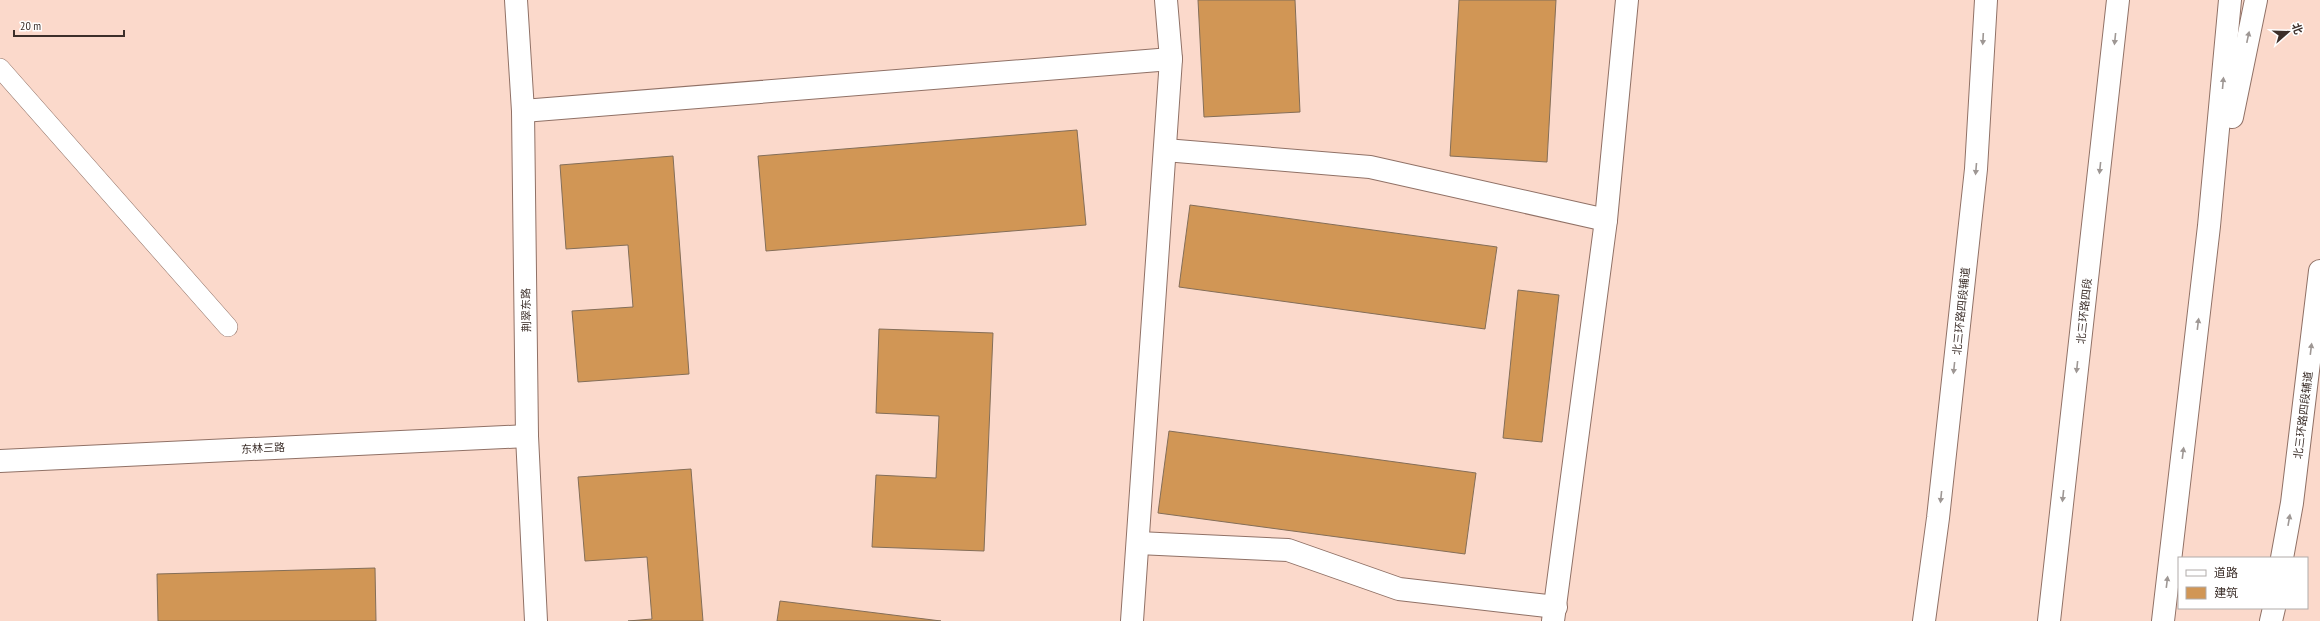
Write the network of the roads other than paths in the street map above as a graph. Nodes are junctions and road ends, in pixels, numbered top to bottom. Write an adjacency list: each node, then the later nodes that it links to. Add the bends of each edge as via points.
1 (516, 0): 10 (main road, 荆翠东路)
2 (1166, 0): 8 (main road)
3 (1627, 0): 12 (main road)
4 (1986, 0): 24 (main road, 北三环路四段辅道, one-way to 24, via 1975,177 1938,518)
5 (2118, 0): 25 (main road, 北三环路四段, one-way to 25)
6 (2230, 0): 13 (main road, one-way to 6)
7 (2256, 0): 13 (main road, one-way to 7)
8 (1171, 59): 10 (main road); 11 (main road)
9 (0, 68): 15 (lane)
10 (523, 111): 16 (main road, 荆翠东路)
11 (1165, 150): 12 (main road, via 1370,167); 18 (main road)
12 (1606, 220): 21 (main road)
13 (2209, 226): 26 (main road, one-way to 13)
14 (2320, 272): 19 (main road, 北三环路四段辅道, one-way to 14, via 2292,503)
15 (228, 327)
16 (527, 436): 17 (main road, 东林三路); 22 (main road, 荆翠东路)
17 (0, 461)
18 (1138, 543): 21 (main road, via 1288,550 1399,589); 23 (main road)
19 (2282, 557)
20 (2274, 609): 27 (main road)
21 (1554, 614)
22 (536, 621)
23 (1132, 621)
24 (1924, 621)
25 (2049, 621)
26 (2163, 621)
27 (2271, 621)

